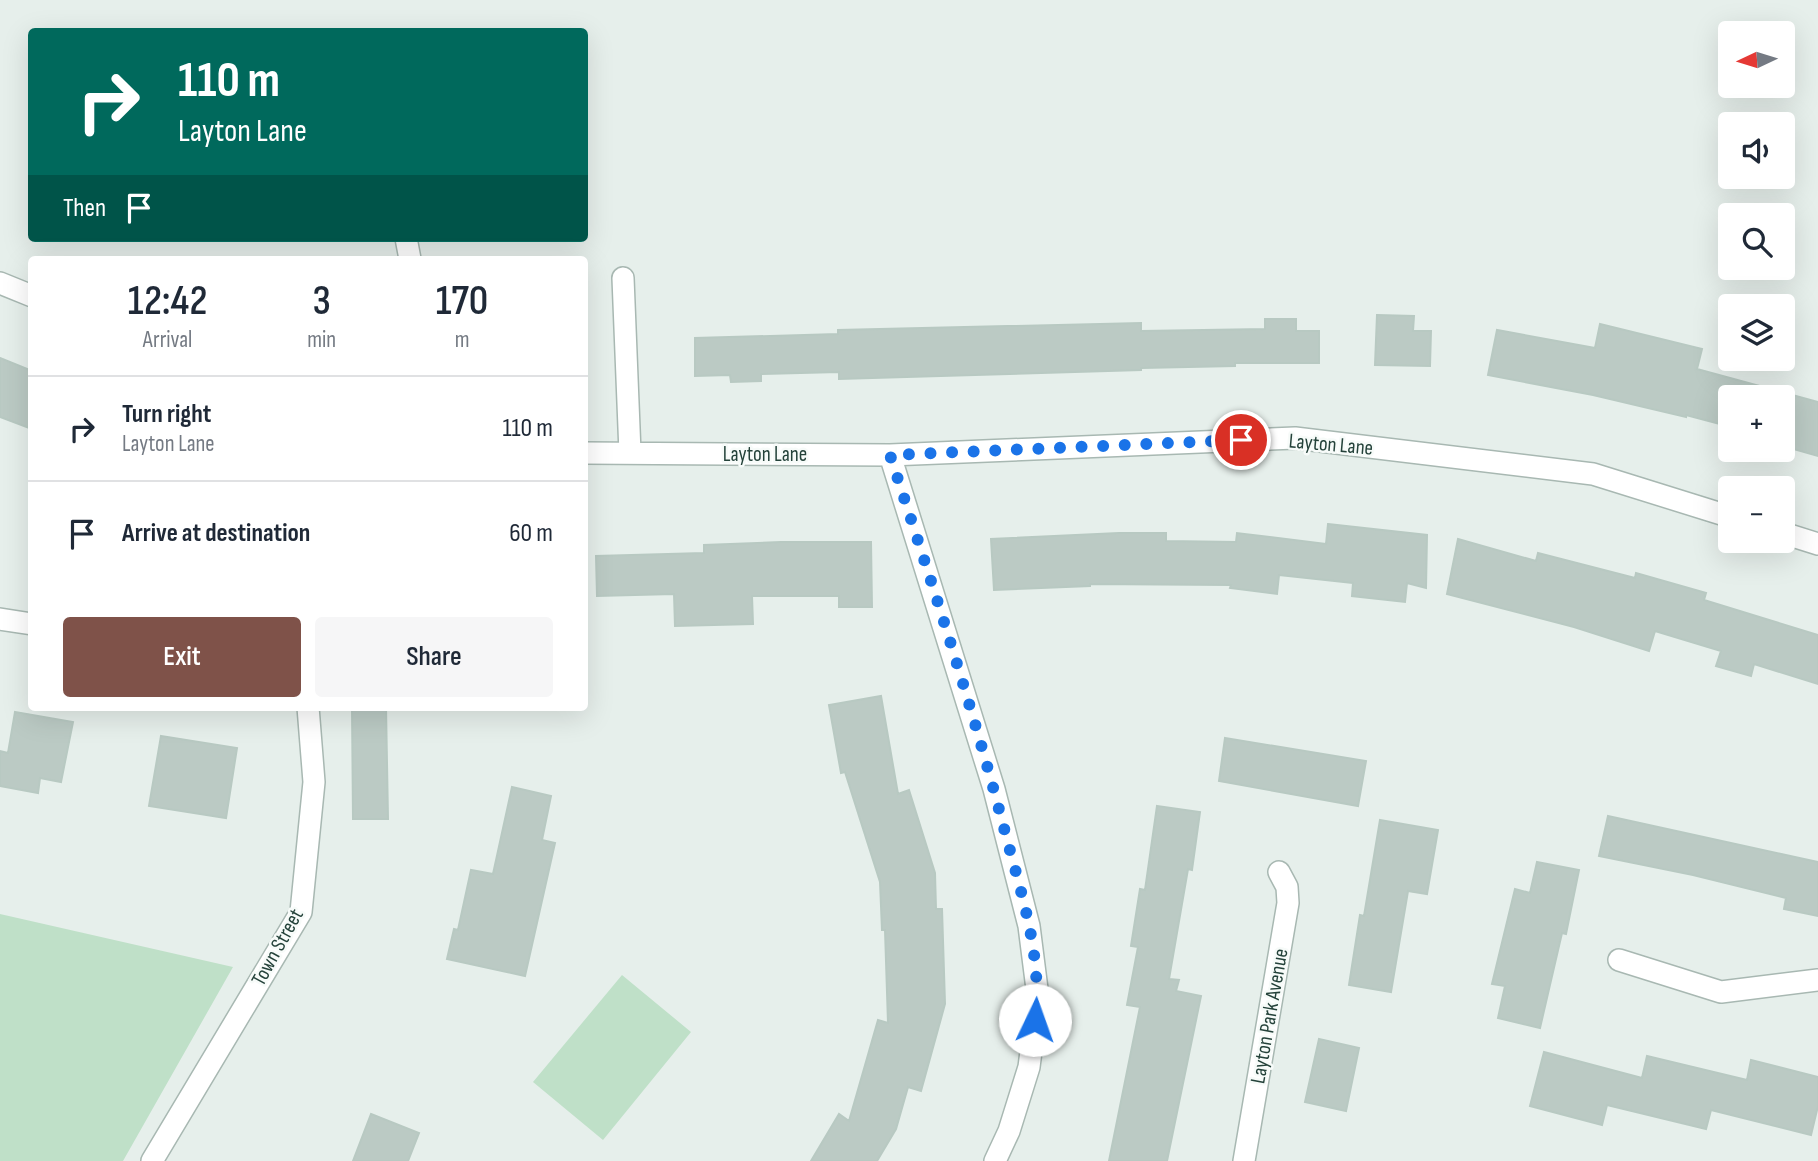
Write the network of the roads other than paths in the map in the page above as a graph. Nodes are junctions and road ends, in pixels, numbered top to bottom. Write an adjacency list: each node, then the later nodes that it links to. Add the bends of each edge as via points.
1 (623, 278): 5 (street)
2 (0, 283): 3 (street)
3 (28, 294)
4 (588, 453): 5 (street, Layton Lane)
5 (630, 453): 6 (street, Layton Lane)
6 (890, 455): 7 (street, Layton Lane, via 1295,438 1593,474); 17 (street, via 994,789 1029,926 1038,997 1029,1067)
7 (1718, 513)
8 (1795, 537): 9 (street)
9 (1818, 544)
10 (0, 619): 11 (street)
11 (28, 623)
12 (308, 711): 16 (street, Town Street, via 314,782 302,912)
13 (1279, 872): 18 (street, Layton Park Avenue, via 1289,903)
14 (1619, 960): 15 (street, via 1721,992)
15 (1818, 980)
16 (152, 1161)
17 (995, 1161)
18 (1244, 1161)

